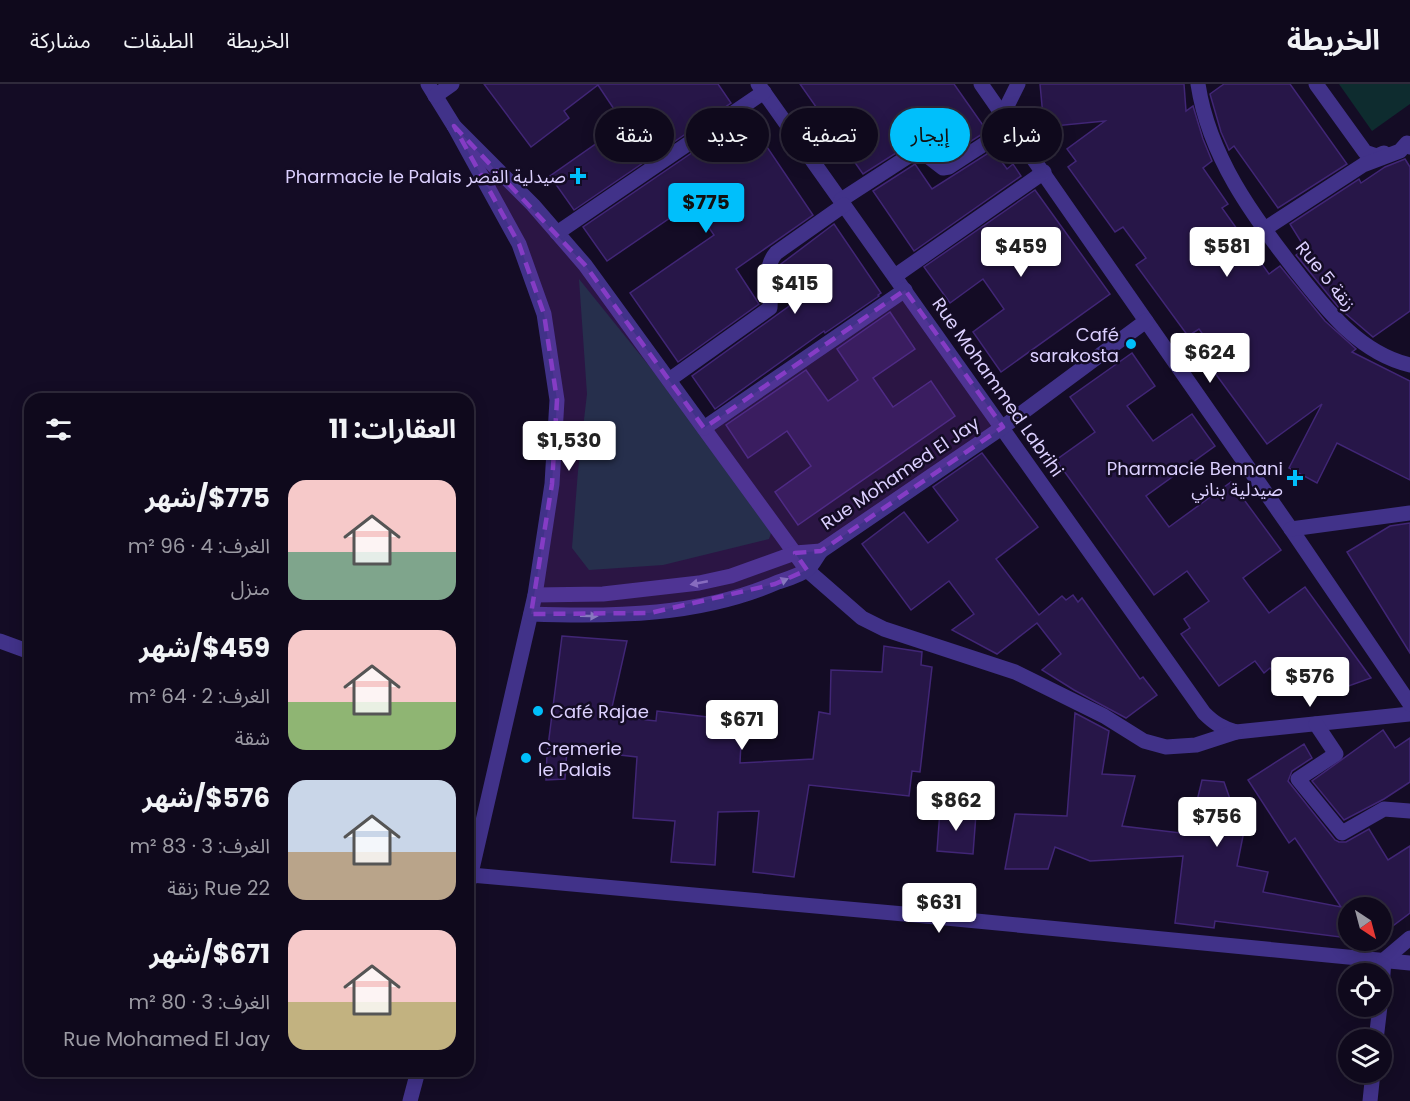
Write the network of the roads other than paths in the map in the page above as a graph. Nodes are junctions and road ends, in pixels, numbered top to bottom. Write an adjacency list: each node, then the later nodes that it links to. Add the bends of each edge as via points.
1 (452, 84): 7 (street)
2 (981, 84): 8 (street)
3 (1018, 84): 9 (street)
4 (1198, 84): 17 (street, Rue 5 زنقة, via 1214,142 1235,186)
5 (1317, 84): 11 (street, via 1370,155 1384,153)
6 (761, 88): 16 (street, Rue Mohammed Labrihi); 18 (street)
7 (431, 90): 10 (street)
8 (999, 108)
9 (1011, 108)
10 (454, 126): 18 (street); 31 (street, via 519,244 544,314 557,400 552,484)
11 (1410, 134)
12 (982, 141): 16 (street, via 949,167 943,168 921,151 915,152)
13 (1410, 147): 17 (street, via 1407,143 1400,151 1363,165)
14 (1037, 162): 15 (street)
15 (1044, 172): 19 (street); 21 (street)
16 (843, 203): 19 (street, Rue Mohammed Labrihi); 23 (street, via 770,260 770,308)
17 (1263, 230): 22 (street, Rue 5 زنقة, via 1342,327 1372,349)
18 (557, 233): 23 (street)
19 (895, 276): 20 (street, Rue Mohammed Labrihi)
20 (905, 290): 24 (street, Rue Mohammed Labrihi); 25 (street)
21 (1146, 321): 24 (street, Rue Mohamed El Jay); 27 (street)
22 (1410, 365)
23 (669, 380): 25 (street)
24 (1003, 427): 28 (street, Rue Mohamed El Jay); 38 (street, Rue Mohammed Labrihi, via 1204,713 1223,729)
25 (704, 428): 29 (street)
26 (1410, 513): 27 (street)
27 (1291, 529): 35 (street)
28 (821, 551): 29 (street, Rue Mohamed El Jay); 30 (street, Rue Mohamed El Jay)
29 (795, 553): 30 (street); 31 (street, Rue Mohamed El Jay, one-way to 31, via 699,584 603,594)
30 (807, 570): 32 (street, one-way to 30, via 650,613 746,594); 38 (street, via 862,618 884,629 1016,672 1104,716 1144,741 1166,747 1196,745)
31 (535, 594): 32 (street)
32 (531, 614): 40 (street)
33 (0, 641): 34 (street)
34 (24, 650)
35 (1410, 704)
36 (1410, 714): 37 (street)
37 (1316, 724): 38 (street); 39 (street, via 1336,754 1298,780 1341,833 1384,809)
38 (1236, 732)
39 (1410, 811)
40 (474, 859)
41 (474, 880): 43 (street, via 904,914)
42 (1410, 938): 43 (street)
43 (1384, 960): 44 (street); 45 (street)
44 (1384, 963)
45 (1410, 963)
46 (416, 1077): 48 (street)
47 (1372, 1083): 50 (street)
48 (410, 1101): 49 (street)
49 (418, 1101)
50 (1370, 1101)

